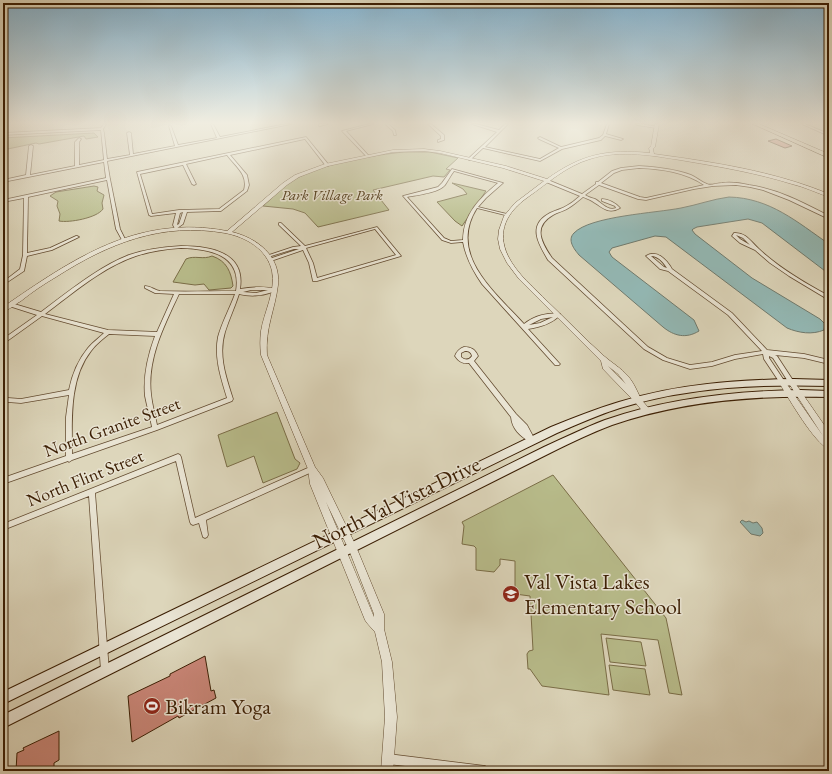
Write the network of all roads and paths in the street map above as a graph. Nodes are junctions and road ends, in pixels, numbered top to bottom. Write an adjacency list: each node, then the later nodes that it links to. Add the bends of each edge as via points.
1 (30, 160): 15 (street)
2 (77, 160): 14 (street)
3 (109, 160): 11 (street)
4 (198, 160): 12 (street)
5 (231, 160): 29 (street, via 247,179 246,190 220,210)
6 (323, 160): 13 (street)
7 (349, 160): 13 (street)
8 (475, 160): 18 (street, via 504,167)
9 (582, 160): 18 (street)
10 (685, 160): 24 (street, via 754,171)
11 (105, 161): 14 (street); 16 (street)
12 (184, 163): 20 (street); 28 (street, via 138,173 151,215)
13 (327, 165): 34 (street, via 290,180)
14 (77, 166): 15 (street)
15 (28, 176): 17 (street)
16 (108, 179): 22 (street); 36 (street, via 118,229)
17 (3, 181)
18 (546, 182): 23 (street); 30 (street, via 516,203)
19 (597, 183): 21 (street, via 646,199); 21 (street, via 621,168 634,167 685,174); 23 (street)
20 (194, 184)
21 (707, 186): 31 (street, via 737,185 767,190)
22 (26, 196): 26 (street); 40 (street)
23 (583, 196): 25 (street, via 604,208 618,208); 57 (street, via 541,222 538,231 541,245 550,259 646,348 665,359 690,367)
24 (829, 196)
25 (603, 200)
26 (3, 201)
27 (475, 207): 30 (street); 37 (street, via 469,216); 37 (street, via 501,183 453,170 441,187 405,196 443,239)
28 (179, 211): 29 (street); 33 (street)
29 (185, 211): 33 (street, via 181,224)
30 (506, 214): 52 (street, via 500,231 503,250 518,274)
31 (829, 218)
32 (280, 224): 38 (street)
33 (176, 228): 34 (street); 36 (street)
34 (228, 232): 41 (street, via 259,245)
35 (77, 237): 40 (street, via 51,249)
36 (123, 239): 49 (street, via 71,263)
37 (465, 242): 53 (street, via 480,279)
38 (304, 248): 38 (street, via 315,280 399,256 376,228); 41 (street)
39 (756, 249): 39 (street, via 747,238 735,234 737,239); 48 (street)
40 (26, 255): 43 (street, via 22,270)
41 (270, 258): 45 (street, via 275,273)
42 (670, 270): 42 (street, via 657,256 648,256 662,268); 57 (street, via 730,314)
43 (3, 284)
44 (147, 287): 47 (street, via 155,292)
45 (274, 290): 46 (street, via 265,293); 74 (street, via 263,331 263,349 269,369)
46 (237, 292): 47 (street); 51 (street, via 239,277 235,264 224,255 210,249 187,246 166,248 141,252 119,260); 70 (street, North Granite Street, via 220,339 221,372 230,399)
47 (177, 294): 55 (street)
48 (829, 298)
49 (11, 305): 50 (street); 51 (street)
50 (3, 310)
51 (40, 314): 54 (street); 56 (street)
52 (558, 315): 53 (street, via 532,327); 68 (street, via 604,360 605,367)
53 (524, 327): 60 (street)
54 (108, 332): 55 (street); 63 (street, via 88,350 80,364)
55 (158, 334): 70 (street, via 151,352 148,386)
56 (3, 342)
57 (766, 352): 59 (street, via 804,356); 61 (street, via 766,358); 61 (street, via 775,357)
58 (471, 361): 71 (street, via 514,416 514,423 523,435)
59 (829, 362)
60 (557, 364)
61 (786, 382): 62 (main road, North Val Vista Drive); 64 (street); 65 (street); 68 (main road, North Val Vista Drive, via 714,386)
62 (829, 383)
63 (72, 392): 67 (street, via 21,401); 73 (street)
64 (789, 393): 65 (main road, North Val Vista Drive); 69 (main road, North Val Vista Drive, via 726,397); 72 (street, via 818,436)
65 (798, 393): 66 (main road, North Val Vista Drive); 72 (street, via 827,436)
66 (829, 394)
67 (8, 400)
68 (638, 400): 69 (street); 71 (main road, North Val Vista Drive, via 582,418)
69 (647, 411): 81 (main road, North Val Vista Drive, via 581,434)
70 (155, 428): 73 (street, North Granite Street)
71 (532, 440): 79 (main road, North Val Vista Drive)
72 (828, 444)
73 (69, 459): 75 (street, North Granite Street)
74 (312, 469): 77 (street); 79 (street, via 314,484)
75 (3, 481)
76 (92, 492): 77 (street, North Flint Street, via 178,457 192,522); 78 (street, North Flint Street); 82 (street)
77 (202, 518): 80 (street)
78 (3, 527)
79 (340, 534): 81 (street); 82 (main road, North Val Vista Drive)
80 (205, 535)
81 (347, 550): 83 (main road, North Val Vista Drive); 86 (street, via 370,620 379,629 387,662 391,717)
82 (104, 648): 83 (street); 84 (main road, North Val Vista Drive)
83 (105, 671): 85 (main road, North Val Vista Drive)
84 (3, 698)
85 (3, 722)
86 (388, 759): 87 (street); 88 (street)
87 (387, 771)
88 (485, 771)

